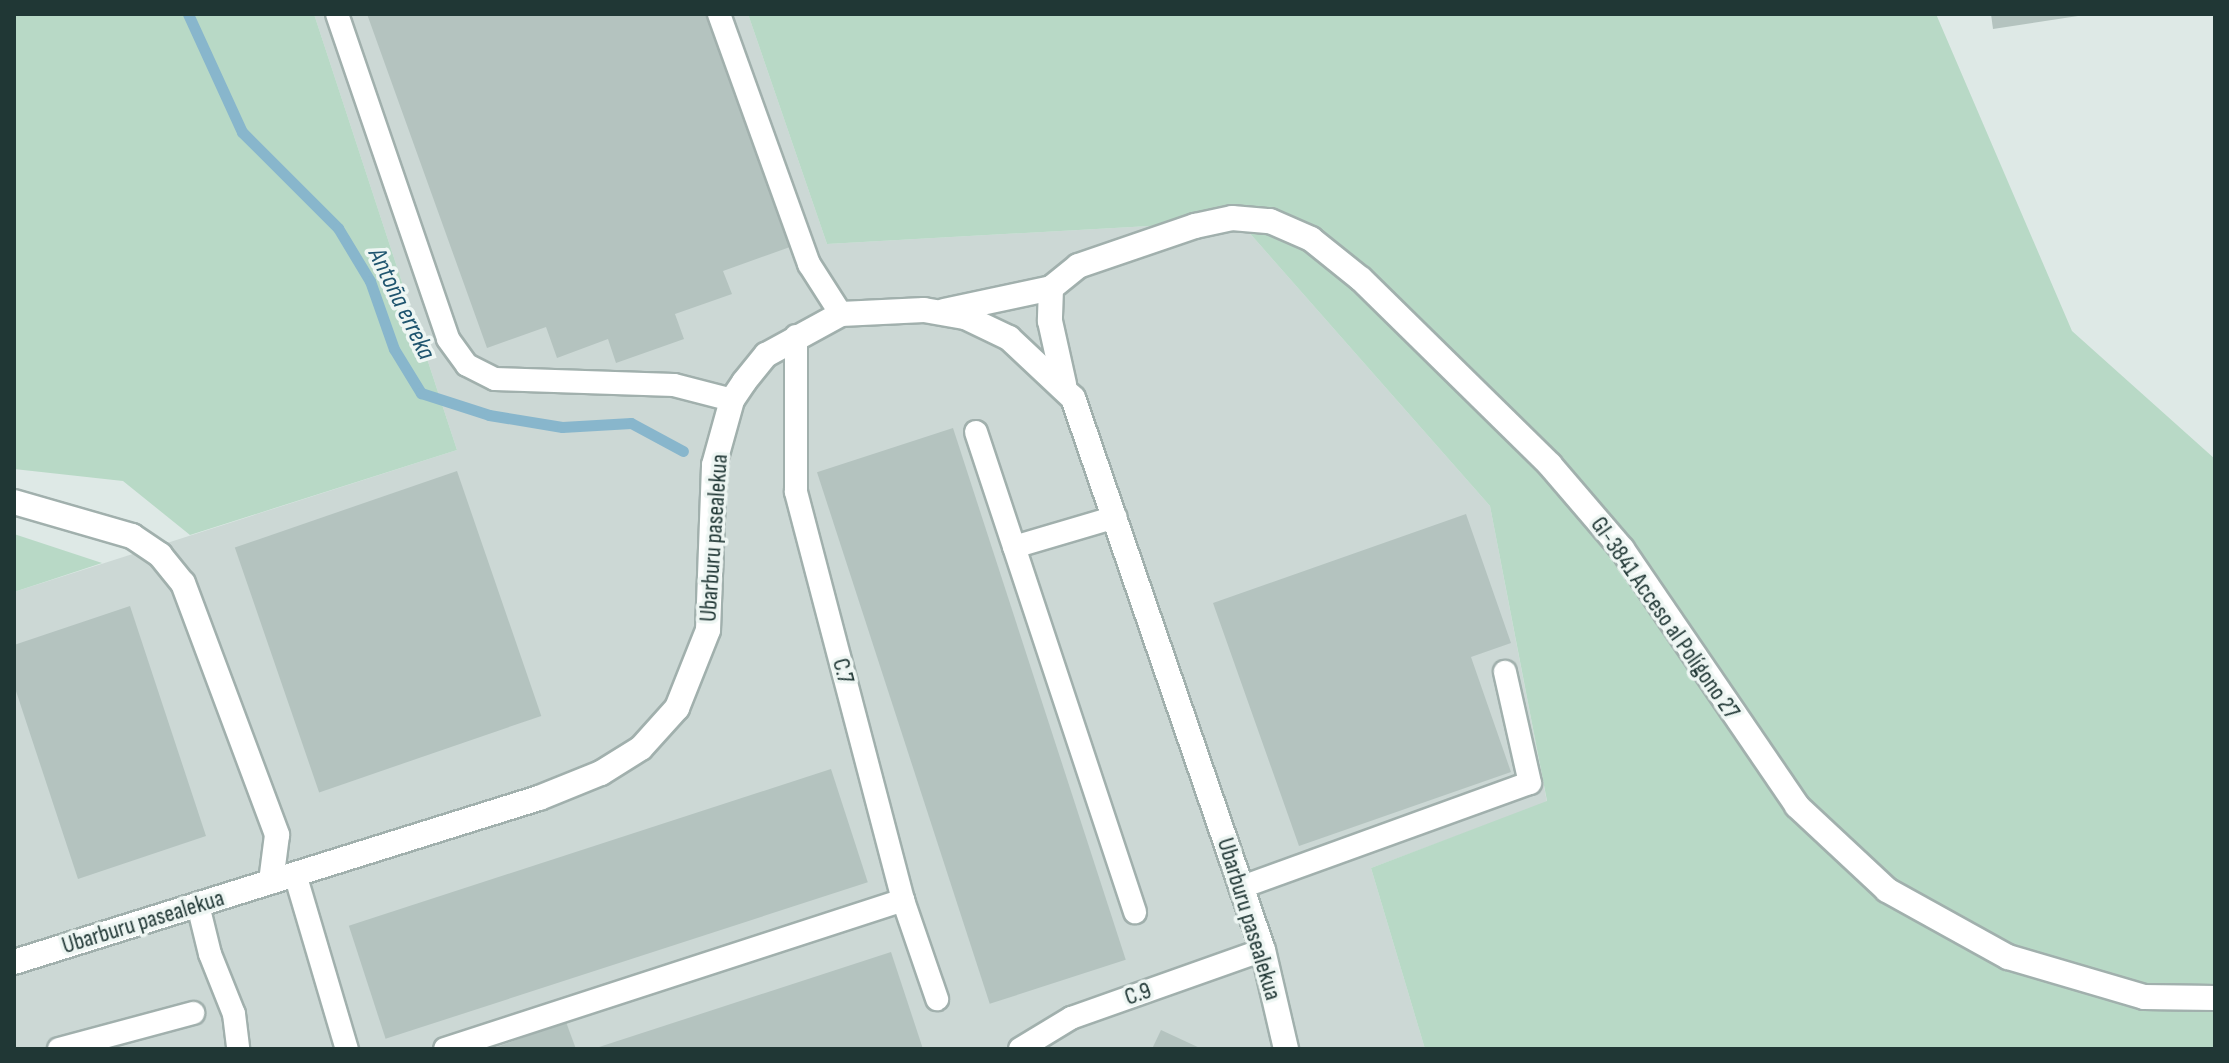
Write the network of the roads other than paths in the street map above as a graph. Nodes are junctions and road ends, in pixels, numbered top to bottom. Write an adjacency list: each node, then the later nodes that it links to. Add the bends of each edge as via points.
1 (337, 14): 8 (lane, via 448,339 467,365 495,379 674,385)
2 (719, 14): 5 (lane, via 809,264)
3 (1051, 288): 4 (street, Ubarburu pasealekua); 7 (street, Ubarburu pasealekua, via 1050,321); 22 (street, GI-3841 Acceso al Polígono 27, via 1078,266 1232,218 1270,221 1311,239 1361,279 1550,465 1622,549 1797,806 1887,890 2008,957 2144,997)
4 (944, 311): 5 (street, Ubarburu pasealekua); 7 (street, Ubarburu pasealekua, via 1009,338)
5 (841, 314): 6 (street, Ubarburu pasealekua)
6 (796, 336): 8 (street, Ubarburu pasealekua, via 766,355); 17 (lane, C.7, via 796,492)
7 (1064, 384): 11 (street, Ubarburu pasealekua, via 1094,449)
8 (732, 400): 14 (street, Ubarburu pasealekua, via 714,465 708,630 677,708 641,748 601,773 539,798)
9 (976, 432): 12 (lane)
10 (14, 502): 15 (street, via 132,536 160,555 183,583 277,835)
11 (1116, 517): 12 (lane); 16 (street, Ubarburu pasealekua)
12 (1014, 547): 19 (lane)
13 (1505, 672): 16 (lane, via 1530,783)
14 (295, 874): 15 (street, Ubarburu pasealekua); 27 (lane)
15 (271, 882): 18 (street, Ubarburu pasealekua)
16 (1242, 887): 20 (street, Ubarburu pasealekua)
17 (903, 900): 23 (lane, C.7); 28 (lane)
18 (198, 905): 21 (street, Ubarburu pasealekua); 26 (lane, via 234,1014)
19 (1135, 912)
20 (1263, 950): 29 (lane, C.9, via 1071,1018); 30 (street, Ubarburu pasealekua)
21 (14, 962)
22 (2215, 998)
23 (937, 999)
24 (193, 1013): 25 (lane)
25 (59, 1049)
26 (238, 1049)
27 (347, 1049)
28 (445, 1049)
29 (1020, 1049)
30 (1286, 1049)

